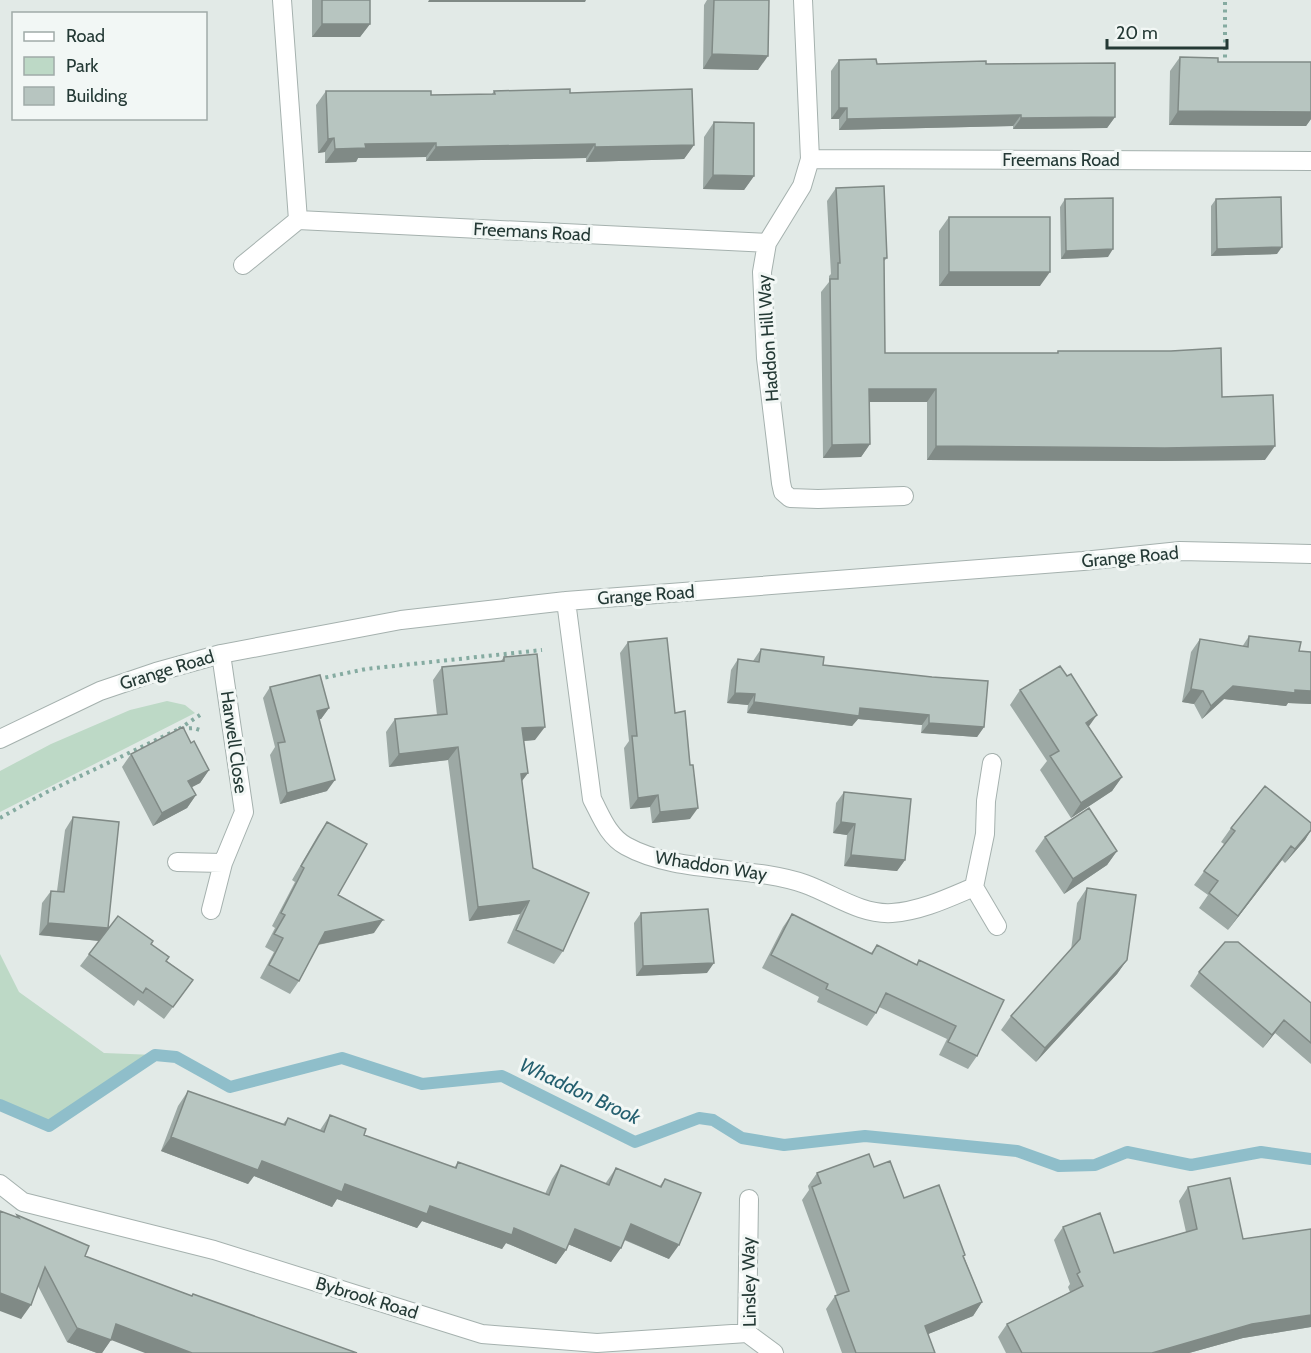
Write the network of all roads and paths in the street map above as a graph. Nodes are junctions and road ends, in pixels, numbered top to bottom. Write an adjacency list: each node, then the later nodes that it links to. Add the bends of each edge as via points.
1 (282, 0): 7 (street)
2 (803, 0): 5 (street, Haddon Hill Way)
3 (1225, 0): 4 (path)
4 (1225, 69)
5 (810, 159): 6 (street, Freemans Road); 8 (street, Haddon Hill Way, via 802,186)
6 (1311, 161)
7 (298, 220): 8 (street, Freemans Road); 9 (street)
8 (767, 243): 10 (street, Haddon Hill Way, via 762,272 766,358 783,492 790,498 818,499)
9 (243, 265)
10 (904, 496)
11 (1311, 554): 12 (street, Grange Road, via 1180,551)
12 (566, 601): 13 (street, Whaddon Way); 14 (street, Grange Road, via 401,620)
13 (572, 646): 15 (path, via 366,669); 22 (street, Whaddon Way, via 592,799 605,827 624,845 648,856 805,884 858,908 890,914 925,907)
14 (221, 654): 16 (street, Harwell Close); 17 (street, Grange Road, via 100,691)
15 (316, 680)
16 (233, 738): 19 (path, via 212,747 204,731 178,729); 21 (street, Harwell Close, via 244,812)
17 (0, 739)
18 (992, 763): 22 (street, via 985,834)
19 (0, 818)
20 (177, 862): 21 (street)
21 (223, 862): 23 (street, Harwell Close)
22 (974, 888): 24 (street)
23 (211, 910)
24 (997, 926)
25 (0, 1184): 27 (street, Bybrook Road, via 23,1202 214,1250 482,1334 597,1343)
26 (749, 1199): 27 (street, Linsley Way)
27 (747, 1333): 28 (street, Linsley Way)
28 (774, 1353)

